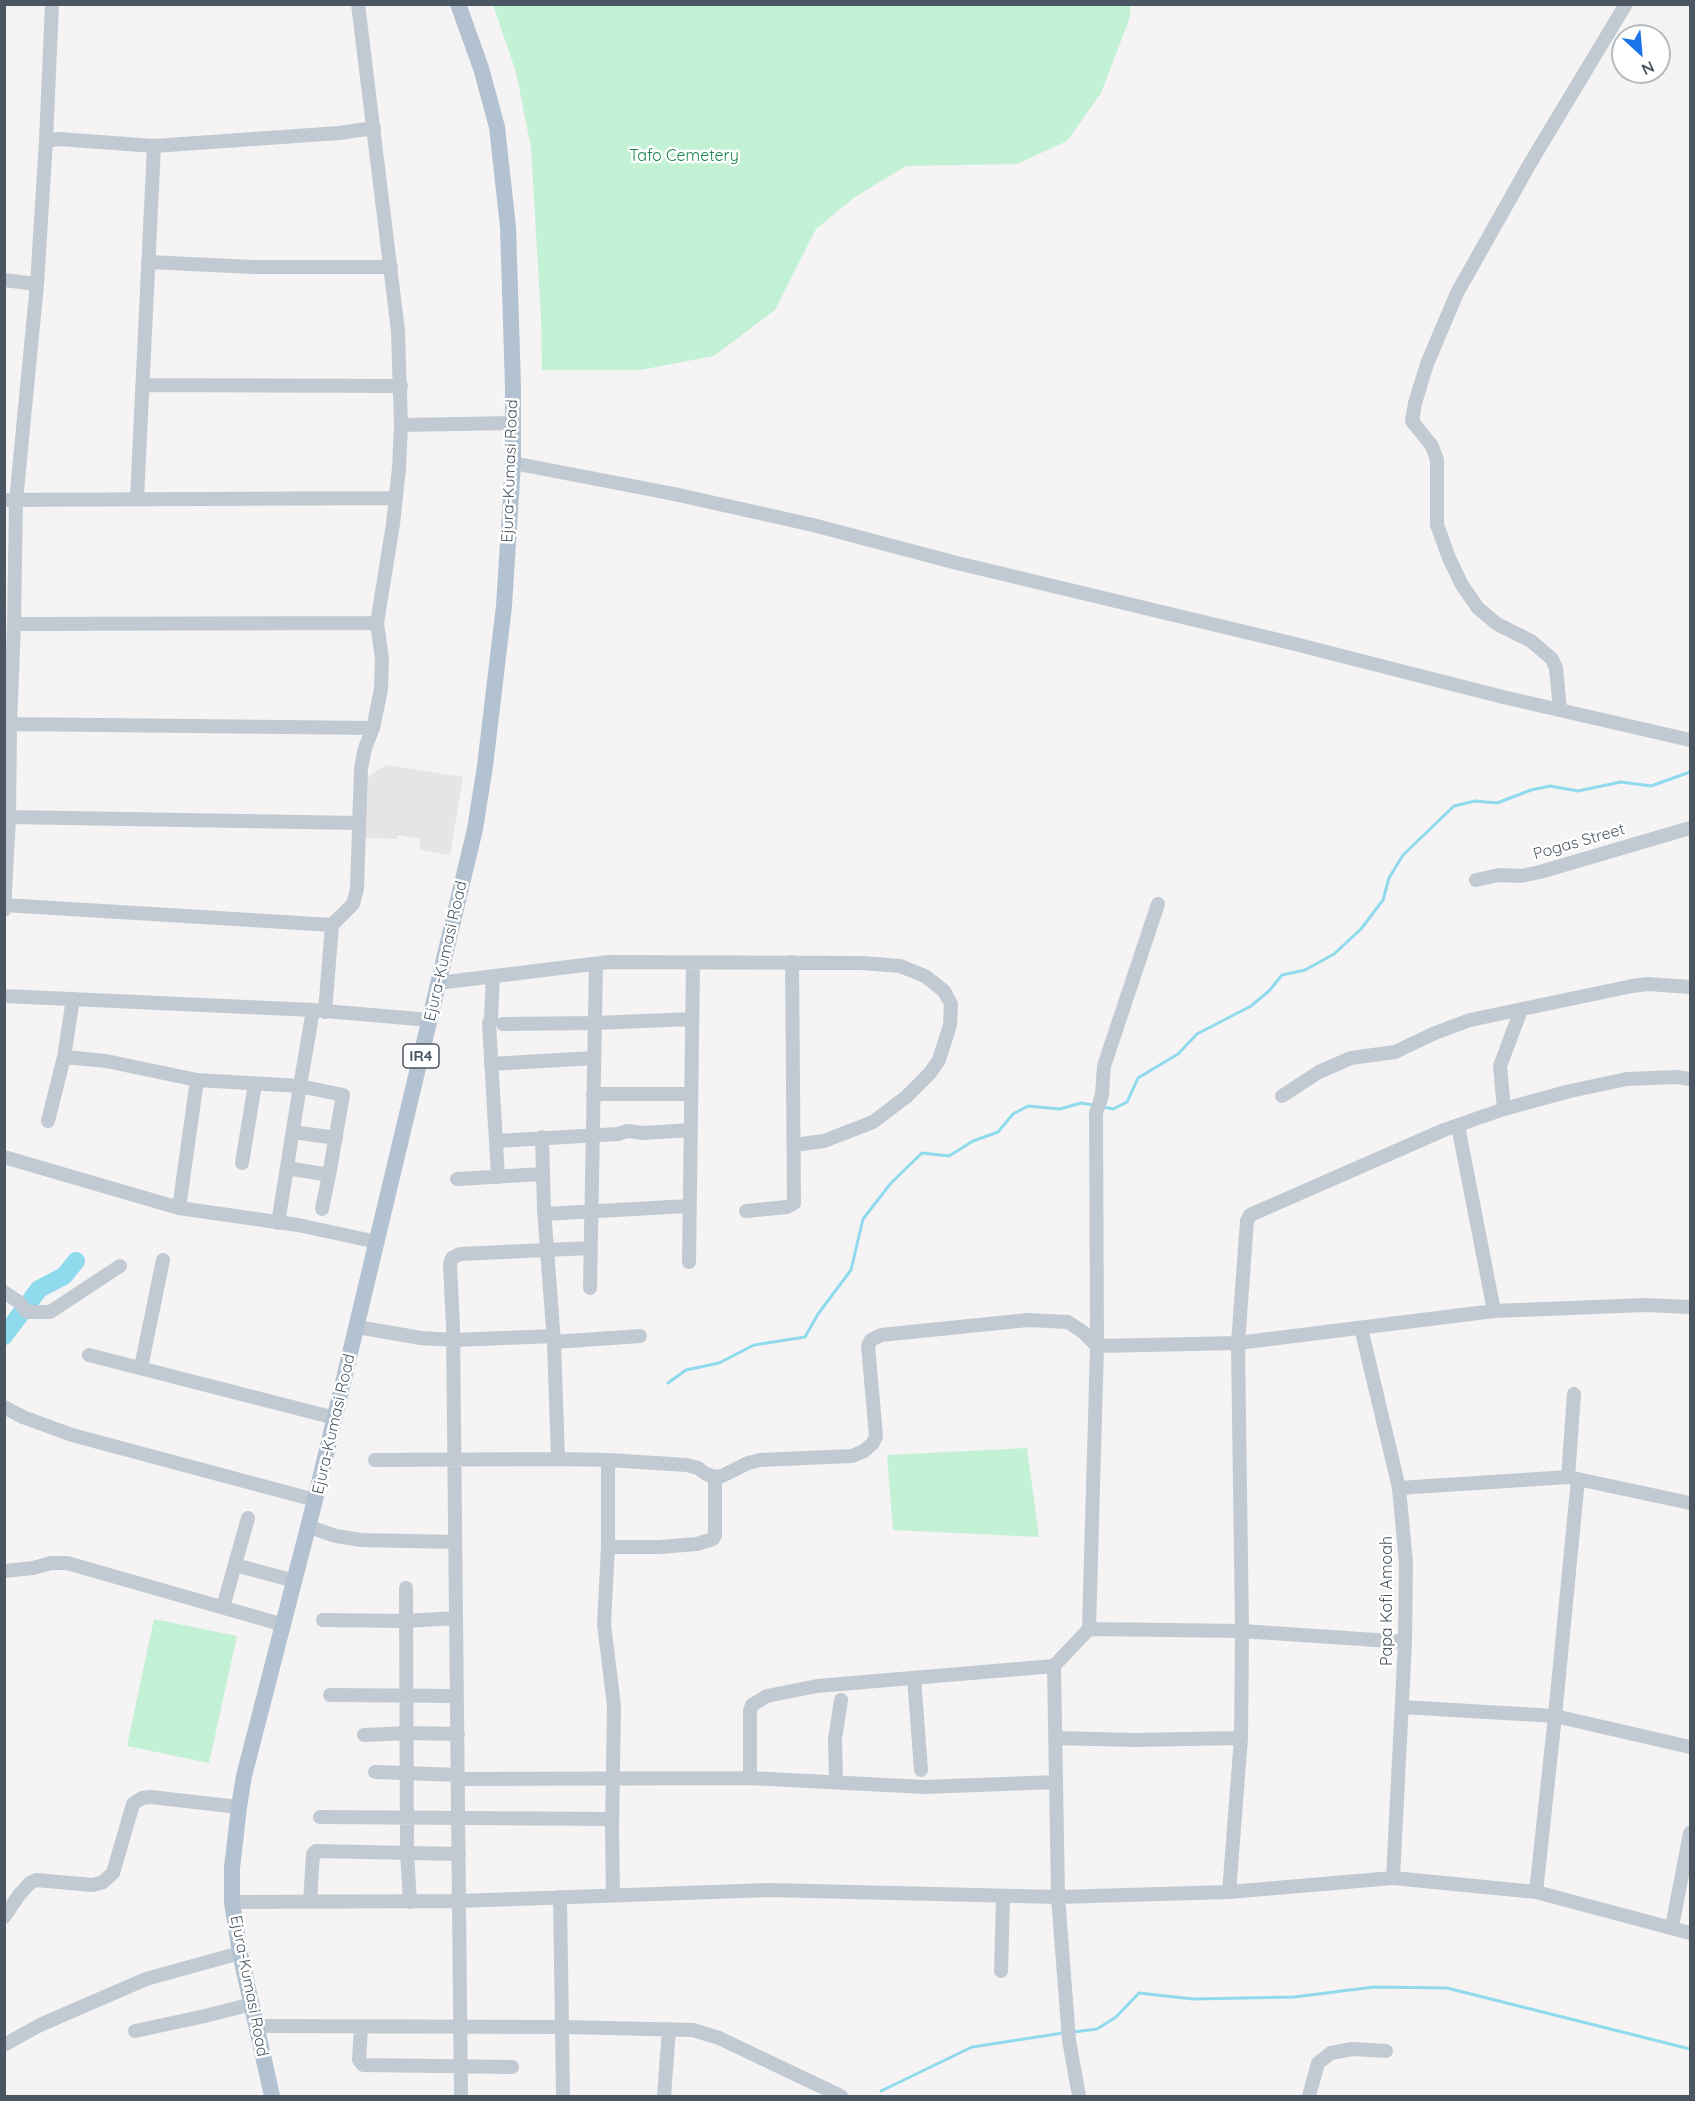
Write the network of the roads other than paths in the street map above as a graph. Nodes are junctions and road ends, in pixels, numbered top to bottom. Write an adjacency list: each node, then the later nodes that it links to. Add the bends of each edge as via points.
1 (52, 4): 6 (street)
2 (358, 4): 5 (street)
3 (458, 4): 14 (main road, Ejura-Kumasi Road / IR4, via 490,98 501,154)
4 (1626, 4): 22 (street, via 1457,293 1427,364 1413,420 1437,460 1437,525 1462,585 1478,608 1497,624 1531,641 1552,659)
5 (374, 128): 7 (street); 9 (street)
6 (46, 141): 7 (street); 11 (street)
7 (154, 146): 8 (street)
8 (148, 262): 9 (street); 12 (street)
9 (391, 267): 13 (street)
10 (4, 280): 11 (street)
11 (36, 284): 19 (street)
12 (142, 385): 13 (street); 17 (street)
13 (401, 386): 15 (street)
14 (513, 423): 15 (street); 16 (main road, Ejura-Kumasi Road / IR4)
15 (401, 425): 18 (street)
16 (513, 462): 22 (street, via 813,525); 38 (main road, Ejura-Kumasi Road / IR4, via 504,606 485,766 475,829)
17 (137, 498): 18 (street); 19 (street)
18 (396, 498): 20 (street)
19 (10, 500): 21 (street)
20 (377, 623): 21 (street); 24 (street, via 381,689)
21 (14, 624): 23 (street)
22 (1560, 710): 25 (street)
23 (10, 724): 24 (street); 26 (street)
24 (373, 728): 27 (street, via 361,768)
25 (1690, 740)
26 (9, 817): 27 (street); 31 (street)
27 (358, 823): 33 (street, via 357,889 353,904)
28 (1690, 828): 29 (street, Pogas Street, via 1540,872)
29 (1476, 880)
30 (1158, 904): 98 (street, via 1104,1066 1096,1113)
31 (5, 905): 32 (street); 33 (street)
32 (4, 910)
33 (332, 925): 43 (street)
34 (792, 962): 35 (street); 67 (street); 67 (street, via 900,966 925,976 944,991 951,1004 950,1025 939,1060 906,1097 864,1126 824,1141)
35 (693, 963): 36 (street); 44 (street)
36 (596, 964): 37 (street); 46 (street)
37 (493, 976): 38 (street); 50 (street)
38 (438, 983): 45 (main road, Ejura-Kumasi Road / IR4)
39 (1690, 987): 42 (street, via 1632,986)
40 (4, 996): 41 (street)
41 (73, 999): 43 (street); 48 (street)
42 (1521, 1010): 57 (street, via 1470,1020 1395,1052 1352,1058 1318,1072); 58 (street, via 1500,1066)
43 (319, 1011): 45 (street); 54 (street)
44 (692, 1019): 46 (street); 56 (street)
45 (430, 1020): 82 (main road, Ejura-Kumasi Road / IR4)
46 (595, 1023): 47 (street); 49 (street)
47 (503, 1024)
48 (64, 1058): 52 (street, via 106,1061); 59 (street)
49 (594, 1058): 50 (street); 55 (street)
50 (491, 1064): 66 (street)
51 (1690, 1079): 58 (street, via 1627,1079)
52 (197, 1080): 53 (street); 76 (street)
53 (255, 1084): 54 (street); 69 (street)
54 (300, 1086): 62 (street); 65 (street, via 343,1095)
55 (593, 1094): 56 (street); 63 (street)
56 (691, 1094): 61 (street)
57 (1282, 1096)
58 (1504, 1108): 60 (street)
59 (48, 1121)
60 (1458, 1126): 91 (street); 97 (street, via 1250,1215)
61 (690, 1130): 63 (street); 75 (street)
62 (293, 1132): 65 (street); 70 (street)
63 (593, 1135): 64 (street); 79 (street)
64 (542, 1137): 66 (street); 72 (street)
65 (336, 1138): 71 (street)
66 (496, 1141): 73 (street)
67 (794, 1145): 78 (street, via 794,1203 787,1208)
68 (4, 1157): 76 (street)
69 (242, 1162)
70 (287, 1168): 71 (street); 81 (street)
71 (329, 1174): 77 (street)
72 (543, 1174): 73 (street); 80 (street)
73 (498, 1177): 74 (street)
74 (457, 1179)
75 (688, 1206): 79 (street); 86 (street)
76 (179, 1208): 81 (street)
77 (322, 1209)
78 (746, 1211)
79 (591, 1212): 80 (street); 83 (street)
80 (545, 1214): 84 (street)
81 (278, 1223): 82 (street)
82 (377, 1242): 92 (main road, Ejura-Kumasi Road / IR4)
83 (590, 1248): 84 (street); 88 (street)
84 (549, 1250): 95 (street); 96 (street, via 460,1254 452,1258)
85 (163, 1260): 100 (street)
86 (689, 1262)
87 (120, 1266): 89 (street, via 50,1312 23,1307)
88 (590, 1288)
89 (4, 1292)
90 (1690, 1307): 91 (street)
91 (1494, 1311): 93 (street)
92 (357, 1328): 96 (street); 103 (main road, Ejura-Kumasi Road / IR4)
93 (1361, 1328): 97 (street); 110 (street, Papa Kofi Amoah)
94 (640, 1336): 95 (street)
95 (554, 1339): 96 (street); 105 (street)
96 (454, 1340): 104 (street)
97 (1238, 1343): 98 (street); 127 (street)
98 (1097, 1346): 108 (street, via 1074,1325 1061,1321 1028,1320 881,1335 868,1346 876,1436 864,1451 852,1456 760,1460); 126 (street)
99 (89, 1355): 100 (street)
100 (141, 1367): 103 (street)
101 (1574, 1394): 109 (street)
102 (4, 1407): 111 (street, via 72,1435)
103 (335, 1418): 111 (main road, Ejura-Kumasi Road / IR4)
104 (455, 1459): 105 (street); 106 (street); 115 (street)
105 (558, 1459): 107 (street)
106 (375, 1460)
107 (608, 1460): 108 (street, via 687,1465); 116 (street)
108 (715, 1477): 116 (street, via 713,1539 659,1547)
109 (1573, 1478): 110 (street); 112 (street); 136 (street)
110 (1400, 1488): 128 (street, Papa Kofi Amoah, via 1406,1563)
111 (315, 1500): 114 (main road, Ejura-Kumasi Road / IR4)
112 (1690, 1503)
113 (248, 1518): 117 (street)
114 (309, 1527): 115 (street, via 361,1540); 119 (main road, Ejura-Kumasi Road / IR4)
115 (455, 1542): 122 (street)
116 (608, 1547): 147 (street, via 604,1624 614,1706)
117 (235, 1565): 119 (street); 121 (street)
118 (6, 1574): 121 (street, via 67,1563)
119 (295, 1581): 125 (main road, Ejura-Kumasi Road / IR4)
120 (406, 1588): 124 (street)
121 (223, 1607): 125 (street)
122 (456, 1618): 124 (street); 133 (street)
123 (323, 1620): 124 (street)
124 (406, 1621): 132 (street)
125 (284, 1625): 151 (main road, Ejura-Kumasi Road / IR4)
126 (1089, 1629): 127 (street); 129 (street)
127 (1242, 1631): 128 (street); 141 (street)
128 (1405, 1642): 135 (street, Papa Kofi Amoah)
129 (1054, 1666): 130 (street); 140 (street)
130 (914, 1678): 143 (street); 148 (street, via 817,1686 758,1700 750,1711)
131 (330, 1695): 132 (street)
132 (406, 1695): 133 (street); 137 (street)
133 (457, 1696): 138 (street)
134 (841, 1700): 149 (street, via 835,1739)
135 (1402, 1707): 136 (street); 159 (street, Papa Kofi Amoah)
136 (1555, 1716): 142 (street); 161 (street)
137 (406, 1733): 138 (street); 139 (street); 145 (street)
138 (458, 1734): 146 (street)
139 (364, 1735)
140 (1055, 1738): 141 (street); 150 (street)
141 (1241, 1738): 160 (street)
142 (1690, 1747)
143 (921, 1770)
144 (375, 1772): 145 (street)
145 (406, 1774): 146 (street); 153 (street)
146 (459, 1777): 147 (street); 154 (street)
147 (613, 1777): 148 (street); 155 (street)
148 (750, 1778): 149 (street)
149 (836, 1782): 150 (street, via 924,1786)
150 (1056, 1782): 164 (street)
151 (239, 1807): 167 (main road, Ejura-Kumasi Road / IR4); 170 (street, via 142,1798 133,1804 113,1873 103,1882 93,1885 36,1880 19,1895)
152 (320, 1816): 153 (street)
153 (407, 1817): 154 (street); 157 (street)
154 (459, 1817): 155 (street); 158 (street)
155 (612, 1819): 162 (street)
156 (1690, 1833): 171 (street)
157 (408, 1853): 158 (street); 168 (street, via 316,1851); 169 (street)
158 (459, 1854): 166 (street)
159 (1393, 1878): 160 (street); 161 (street)
160 (1229, 1892): 164 (street)
161 (1536, 1892): 171 (street)
162 (613, 1896): 163 (street, via 769,1890); 165 (street)
163 (1003, 1896): 164 (street); 174 (street)
164 (1058, 1897): 191 (street, via 1069,2040)
165 (560, 1898): 166 (street); 178 (street)
166 (459, 1901): 169 (street); 179 (street)
167 (232, 1902): 168 (street); 173 (main road, Ejura-Kumasi Road / IR4)
168 (310, 1902): 169 (street)
169 (410, 1902)
170 (4, 1917)
171 (1672, 1927): 172 (street)
172 (1690, 1933)
173 (240, 1953): 175 (main road, Ejura-Kumasi Road / IR4); 182 (street, via 146,1979)
174 (1001, 1971)
175 (252, 2004): 176 (main road, Ejura-Kumasi Road / IR4); 181 (street)
176 (257, 2026): 177 (street); 186 (main road, Ejura-Kumasi Road / IR4)
177 (361, 2026): 179 (street); 184 (street, via 359,2061 363,2065)
178 (563, 2026): 179 (street); 180 (street); 188 (street)
179 (461, 2027): 184 (street)
180 (669, 2028): 189 (street); 190 (street, via 719,2038)
181 (135, 2031)
182 (4, 2045)
183 (1386, 2051): 192 (street, via 1352,2049 1331,2053 1318,2063)
184 (461, 2067): 185 (street); 187 (street)
185 (512, 2067)
186 (273, 2097)
187 (461, 2097)
188 (563, 2097)
189 (664, 2097)
190 (841, 2097)
191 (1079, 2097)
192 (1309, 2097)

